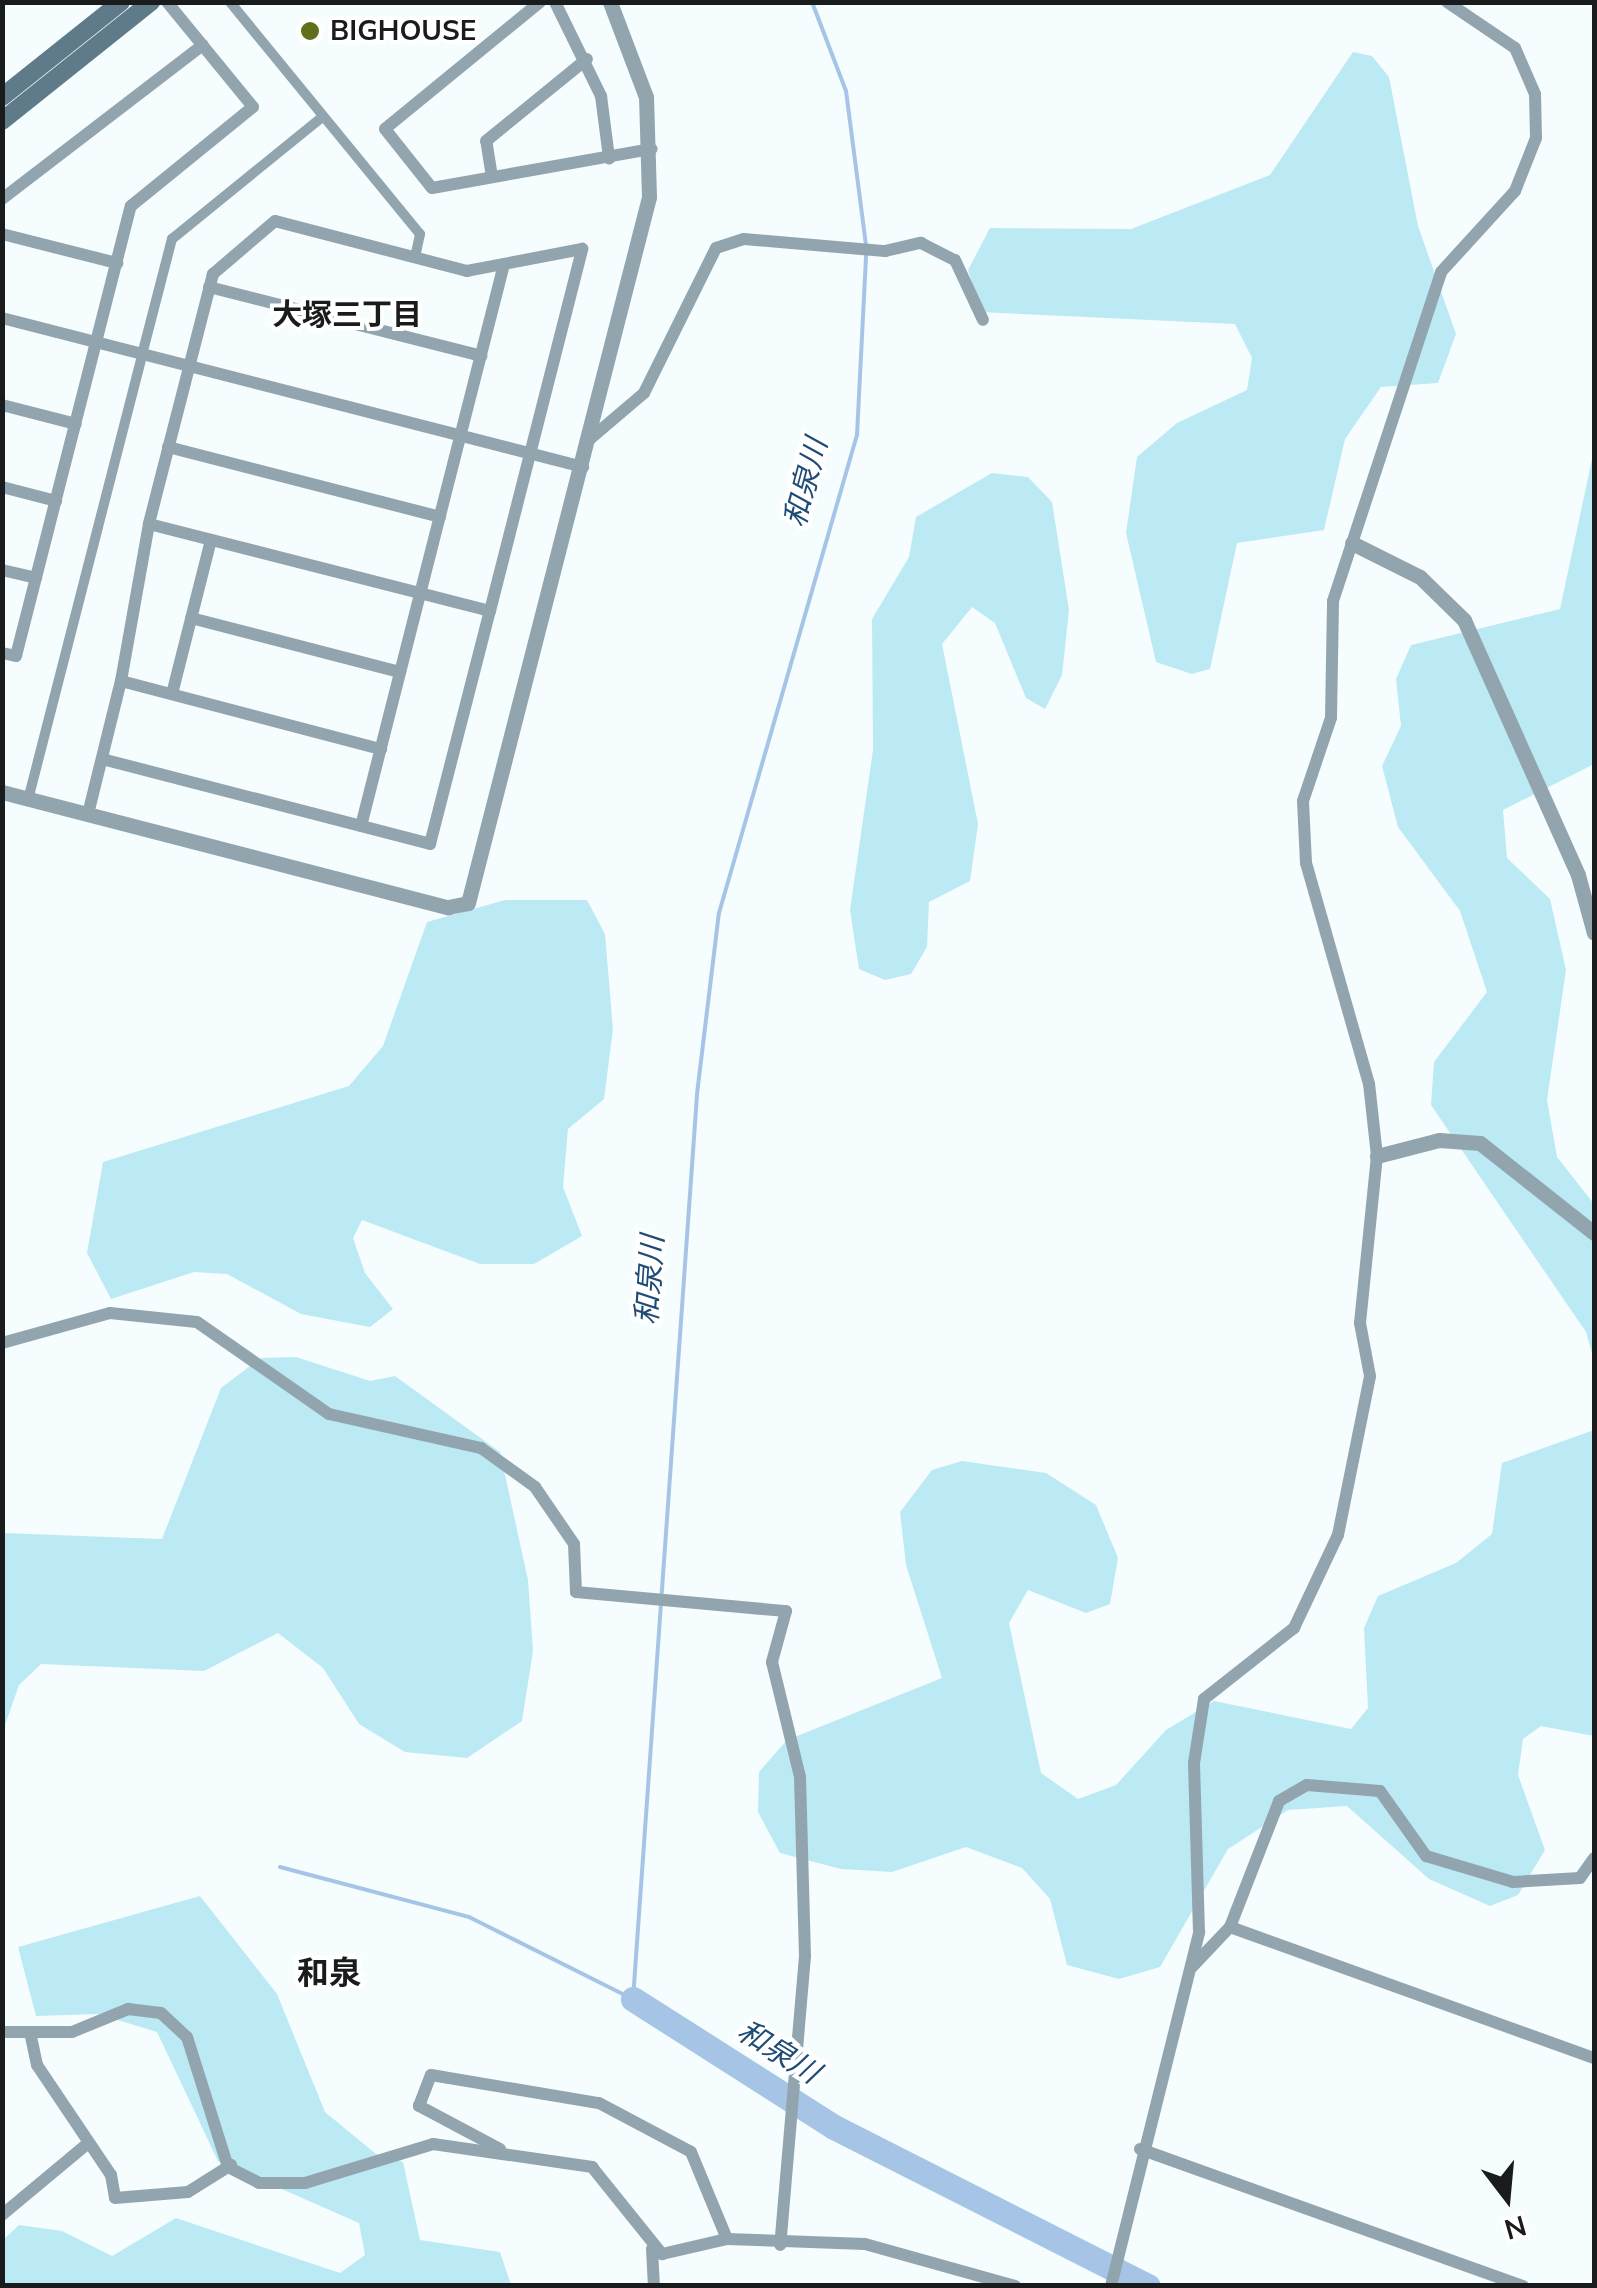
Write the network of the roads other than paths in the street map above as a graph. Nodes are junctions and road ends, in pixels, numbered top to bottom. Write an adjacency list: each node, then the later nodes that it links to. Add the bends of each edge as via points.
1 (121, 2): 11 (main road)
2 (151, 2): 13 (main road)
3 (167, 2): 9 (street)
4 (230, 2): 12 (street)
5 (540, 2): 16 (street, via 385,129 432,188)
6 (555, 2): 10 (street)
7 (610, 2): 14 (street, via 640,71)
8 (1446, 2): 42 (street, via 1515,48 1535,94 1536,138 1515,190 1441,272)
9 (202, 45): 17 (street); 20 (street, via 253,106 132,206)
10 (586, 59): 15 (street); 16 (street, via 486,141)
11 (2, 97)
12 (322, 117): 19 (street, via 420,234); 26 (street, via 172,239)
13 (2, 121)
14 (652, 149): 15 (street); 33 (street, via 643,228)
15 (609, 158): 16 (street)
16 (492, 178)
17 (2, 199)
18 (2, 234): 20 (street)
19 (415, 257): 21 (street, via 468,270); 22 (street, via 275,222)
20 (117, 263): 25 (street)
21 (504, 264): 27 (street); 35 (street, via 582,250)
22 (209, 286): 27 (street); 29 (street)
23 (2, 318): 25 (street)
24 (982, 320): 33 (street, via 955,260 921,243 885,251 744,239 716,248 644,393)
25 (96, 342): 29 (street); 31 (street)
26 (144, 347)
27 (481, 356): 32 (street)
28 (141, 361): 55 (street)
29 (189, 366): 32 (street); 34 (street)
30 (2, 405): 31 (street)
31 (76, 424): 38 (street)
32 (460, 436): 35 (street); 39 (street)
33 (590, 439): 36 (street)
34 (168, 447): 39 (street); 40 (street)
35 (530, 454): 36 (street); 46 (street)
36 (583, 468): 56 (street, via 468,904 448,907)
37 (2, 487): 38 (street)
38 (56, 501): 44 (street)
39 (440, 517): 45 (street)
40 (149, 524): 41 (street); 50 (street)
41 (211, 540): 45 (street); 47 (street)
42 (1352, 542): 58 (street, via 1420,577 1469,629); 59 (street, via 1333,601 1331,718 1302,800 1306,863 1351,1008)
43 (2, 570): 44 (street)
44 (36, 578): 48 (street, via 16,656)
45 (420, 594): 46 (street); 49 (street)
46 (490, 612): 57 (street, via 430,844)
47 (191, 618): 49 (street); 51 (street)
48 (2, 653)
49 (400, 672): 52 (street)
50 (121, 681): 51 (street); 53 (street)
51 (172, 694): 52 (street)
52 (380, 749): 57 (street)
53 (102, 760): 56 (street); 57 (street)
54 (2, 792): 56 (street)
55 (30, 792)
56 (88, 814)
57 (361, 826)
58 (1594, 933)
59 (1377, 1156): 60 (street, via 1439,1140 1480,1143); 64 (street, via 1360,1324 1370,1376 1338,1535 1294,1628 1204,1699)
60 (1594, 1233)
61 (2, 1344): 74 (street, via 110,1313 197,1322 329,1414 481,1448 534,1487 574,1544 576,1592 786,1611 772,1662 800,1778 805,1956)
62 (1594, 1858): 63 (street, via 1580,1878 1513,1882 1426,1856 1380,1791 1307,1785 1279,1801)
63 (1230, 1927): 64 (street); 67 (street)
64 (1190, 1968): 70 (street)
65 (2, 2032): 66 (street)
66 (30, 2032): 68 (street, via 37,2064); 71 (street, via 72,2032 128,2009 174,2020)
67 (1594, 2058)
68 (86, 2145): 71 (street, via 111,2175 115,2198 131,2203 151,2192 188,2192); 72 (street)
69 (500, 2149): 73 (street, via 419,2106 431,2075 600,2103 691,2152)
70 (1140, 2149): 76 (street); 79 (street)
71 (229, 2166): 75 (street, via 259,2184 292,2184 434,2144 582,2164 608,2178)
72 (2, 2215)
73 (727, 2239): 74 (street); 75 (street, via 673,2254)
74 (780, 2245): 78 (street, via 886,2247)
75 (652, 2249): 77 (street)
76 (1111, 2283)
77 (654, 2286)
78 (1015, 2286)
79 (1523, 2286)

